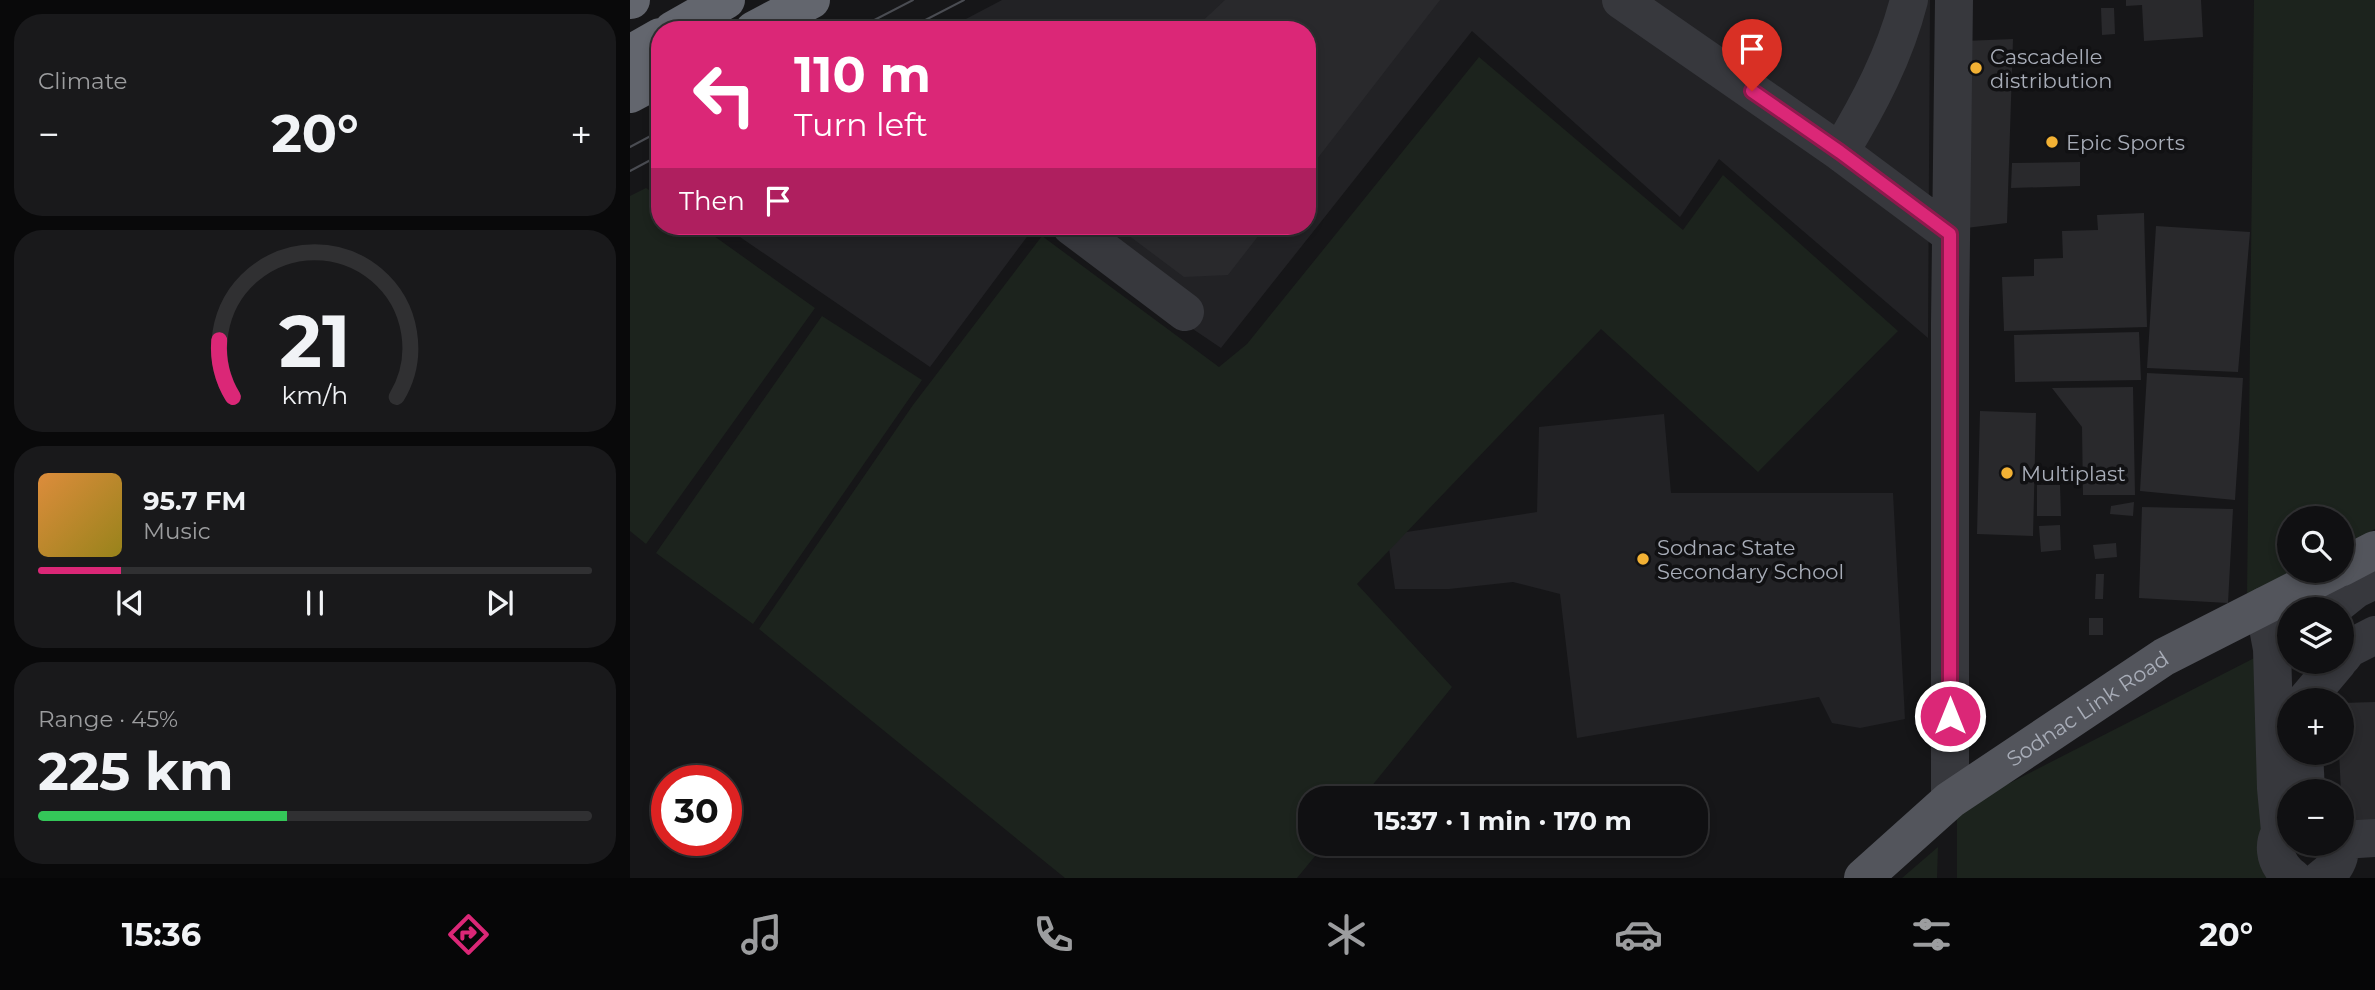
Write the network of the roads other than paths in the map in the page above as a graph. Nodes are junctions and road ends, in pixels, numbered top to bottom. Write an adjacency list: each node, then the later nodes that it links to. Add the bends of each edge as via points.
1 (726, 0): 6 (highway)
2 (811, 0): 7 (highway)
3 (1620, 0): 12 (street)
4 (1909, 0): 12 (street, via 1882,78)
5 (1954, 0): 13 (street)
6 (689, 21)
7 (771, 21)
8 (651, 42): 9 (highway)
9 (630, 54)
10 (651, 84): 11 (highway)
11 (630, 94)
12 (1840, 152): 13 (street)
13 (1950, 234): 27 (street)
14 (1083, 235): 15 (street)
15 (1185, 312)
16 (2375, 551): 17 (main road)
17 (2354, 561)
18 (2375, 580): 20 (street)
19 (2319, 583): 21 (main road, Sodnac Link Road)
20 (2346, 597)
21 (2276, 618): 26 (street, via 2272,649); 27 (main road, Sodnac Link Road, via 2164,657)
22 (2375, 635): 23 (street)
23 (2354, 646)
24 (2327, 674): 25 (street)
25 (2314, 688)
26 (2277, 792)
27 (1950, 800): 33 (main road, Sodnac Link Road)
28 (2375, 838): 30 (street)
29 (2277, 839): 32 (street, via 2278,862)
30 (2354, 840)
31 (2339, 856): 34 (street)
32 (2287, 876)
33 (1863, 878)
34 (2323, 878)

